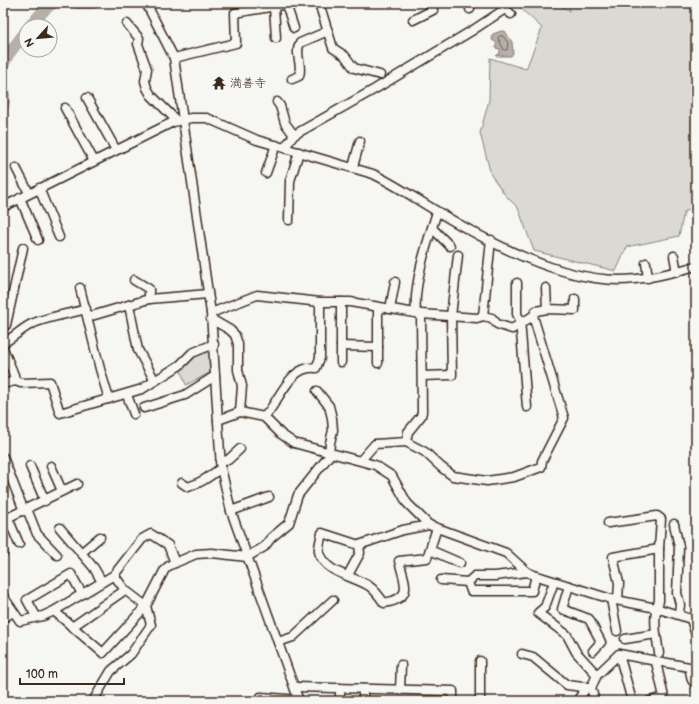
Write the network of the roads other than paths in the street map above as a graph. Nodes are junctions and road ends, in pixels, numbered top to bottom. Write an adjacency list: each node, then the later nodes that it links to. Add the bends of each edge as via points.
1 (146, 3): 12 (street)
2 (319, 3): 10 (street)
3 (429, 3): 7 (street, via 433,10)
4 (290, 4): 5 (street); 9 (street)
5 (274, 7): 11 (street); 12 (street, via 235,13 236,43)
6 (511, 14): 19 (street, via 505,9 375,89)
7 (413, 20)
8 (127, 24): 18 (street, via 139,38 138,44 147,69 146,81 151,95)
9 (294, 28)
10 (328, 31): 13 (street, via 333,48 345,56 354,68); 14 (street, via 300,43 297,49 301,71 299,76)
11 (276, 38)
12 (174, 58): 18 (street)
13 (380, 75)
14 (292, 79)
15 (87, 98): 23 (street)
16 (277, 102): 19 (street, via 285,123)
17 (65, 108): 25 (street)
18 (179, 120): 21 (street, via 207,118 257,140); 23 (street); 52 (street)
19 (294, 135): 22 (street)
20 (360, 141): 26 (street)
21 (276, 145): 22 (street); 28 (street)
22 (285, 148): 24 (street)
23 (116, 150): 25 (street)
24 (299, 152): 26 (street); 34 (street, via 290,181)
25 (94, 161): 29 (street)
26 (353, 167): 33 (street, via 391,182)
27 (16, 168): 30 (street)
28 (266, 173)
29 (39, 188): 30 (street); 36 (street)
30 (29, 193): 31 (street)
31 (20, 198): 32 (street); 37 (street)
32 (3, 207)
33 (437, 212): 35 (street); 38 (street)
34 (289, 220)
35 (432, 228): 39 (street); 62 (street, via 415,302)
36 (59, 237)
37 (38, 240)
38 (490, 240): 46 (street, via 522,256 574,274 617,280); 65 (street)
39 (450, 246)
40 (23, 248): 68 (street, via 6,325)
41 (458, 255): 64 (street)
42 (674, 256): 45 (street)
43 (646, 263): 46 (street)
44 (696, 266): 45 (street)
45 (677, 272): 46 (street)
46 (648, 278)
47 (134, 280): 53 (street, via 149,289)
48 (396, 282): 59 (street)
49 (517, 283): 67 (street, via 517,314)
50 (80, 288): 61 (street)
51 (546, 288): 60 (street)
52 (208, 294): 53 (street); 63 (street)
53 (149, 299): 57 (street)
54 (575, 299): 60 (street, via 575,310)
55 (320, 302): 56 (street); 63 (street, via 257,295); 89 (street, via 320,358 316,368 310,367 293,376)
56 (341, 302): 58 (street); 71 (street)
57 (129, 305): 61 (street); 80 (street, via 138,350)
58 (378, 307): 59 (street); 72 (street)
59 (390, 309): 62 (street)
60 (547, 309): 66 (street, via 536,311)
61 (87, 313): 69 (street, via 35,322); 84 (street)
62 (418, 313): 64 (street); 78 (street)
63 (211, 316): 70 (street); 87 (street, via 235,335 238,344 238,370 242,386)
64 (451, 316): 65 (street); 78 (street, via 452,375)
65 (483, 316): 67 (street, via 512,329)
66 (533, 316): 67 (street); 91 (street, via 564,418 542,461 542,467 514,477 487,481 453,476 425,452)
67 (520, 325): 85 (street)
68 (3, 326)
69 (3, 343)
70 (214, 344): 77 (street); 80 (street, via 192,352 180,365)
71 (341, 346): 72 (street); 75 (street)
72 (378, 346): 76 (street)
73 (3, 348): 74 (street)
74 (5, 358): 79 (street)
75 (341, 362)
76 (378, 363)
77 (215, 376): 86 (street, via 185,395); 90 (street)
78 (422, 376): 91 (street, via 421,416 408,432)
79 (15, 381): 81 (street); 84 (street, via 50,382 60,413)
80 (155, 381): 83 (street)
81 (3, 384)
82 (317, 391): 93 (street, via 329,406 332,418 333,430)
83 (127, 394): 84 (street); 88 (street)
84 (109, 399)
85 (527, 407)
86 (144, 408)
87 (240, 412): 89 (street); 90 (street)
88 (134, 414)
89 (264, 417): 93 (street, via 294,443)
90 (218, 420): 96 (street)
91 (406, 442): 95 (street, via 375,444)
92 (240, 449): 96 (street)
93 (329, 452): 95 (street); 120 (street, via 329,456 298,495 289,523 264,547)
94 (3, 457): 97 (street)
95 (360, 460): 110 (street, via 375,465 392,476 407,503)
96 (220, 465): 100 (street, via 205,480 188,487); 106 (street)
97 (5, 466): 105 (street)
98 (30, 466): 104 (street)
99 (51, 466): 102 (street)
100 (182, 483)
101 (77, 484): 102 (street)
102 (62, 491): 104 (street, via 49,496)
103 (269, 498): 106 (street)
104 (45, 501): 105 (street)
105 (25, 510): 107 (street); 119 (street, via 38,534)
106 (230, 511): 120 (street)
107 (6, 519): 114 (street)
108 (608, 523): 116 (street, via 657,516 661,519)
109 (674, 524): 141 (street, via 679,547)
110 (429, 525): 112 (street); 115 (street, via 403,530)
111 (60, 528): 118 (street)
112 (437, 528): 117 (street); 123 (street, via 506,553)
113 (101, 537): 118 (street)
114 (19, 544)
115 (359, 545): 125 (street, via 360,553); 125 (street, via 322,533 319,551 323,561 329,567)
116 (659, 548): 136 (street, via 613,557 619,583); 138 (street, via 659,601)
117 (430, 550): 122 (street); 125 (street, via 427,558 399,561 405,592 398,600 384,603 371,588)
118 (81, 553): 128 (street)
119 (57, 555)
120 (247, 557): 121 (street, via 196,554); 149 (street)
121 (175, 563): 124 (street, via 168,545 149,535); 137 (street, via 165,569)
122 (460, 563)
123 (527, 572): 126 (street); 129 (street, via 475,576)
124 (114, 575): 128 (street); 132 (street)
125 (348, 575)
126 (536, 576): 129 (street, via 532,591 471,592); 130 (street)
127 (442, 580): 129 (street)
128 (102, 582): 133 (street)
129 (468, 582)
130 (554, 582): 131 (street); 157 (street, via 545,606 538,613 567,635 576,652)
131 (569, 586): 136 (street); 150 (street, via 562,609 589,619 601,642)
132 (125, 590): 137 (street); 144 (street)
133 (82, 594): 139 (street); 142 (street, via 71,574 27,600)
134 (3, 596): 140 (street)
135 (333, 600): 149 (street, via 293,637)
136 (614, 600): 138 (street); 145 (street)
137 (146, 606): 144 (street, via 103,653); 165 (street, via 151,625 131,654 111,672)
138 (656, 608): 141 (street); 146 (street)
139 (54, 611): 142 (street); 144 (street)
140 (13, 612): 142 (street, via 20,621); 143 (street)
141 (679, 614): 147 (street, via 691,619)
142 (36, 616)
143 (3, 618)
144 (72, 627)
145 (617, 631)
146 (656, 634): 148 (street); 151 (street)
147 (696, 635)
148 (624, 639)
149 (278, 642): 159 (street)
150 (593, 651)
151 (660, 653)
152 (522, 654): 161 (street, via 533,657 567,684)
153 (619, 654): 155 (street); 157 (street); 174 (street)
154 (480, 661): 171 (street)
155 (656, 662): 158 (street, via 689,666 692,680); 175 (street, via 664,697)
156 (401, 666): 163 (street)
157 (597, 675): 161 (street)
158 (696, 685)
159 (294, 687): 160 (street); 167 (street)
160 (340, 688): 162 (street); 168 (street)
161 (589, 688): 172 (street); 173 (street)
162 (363, 689): 163 (street); 169 (street)
163 (400, 690): 170 (street, via 453,691)
164 (278, 700): 166 (street, via 260,697); 167 (street)
165 (93, 701)
166 (260, 701)
167 (299, 701)
168 (340, 701)
169 (363, 701)
170 (453, 701)
171 (480, 701)
172 (577, 701)
173 (595, 701)
174 (632, 701)
175 (650, 701)

